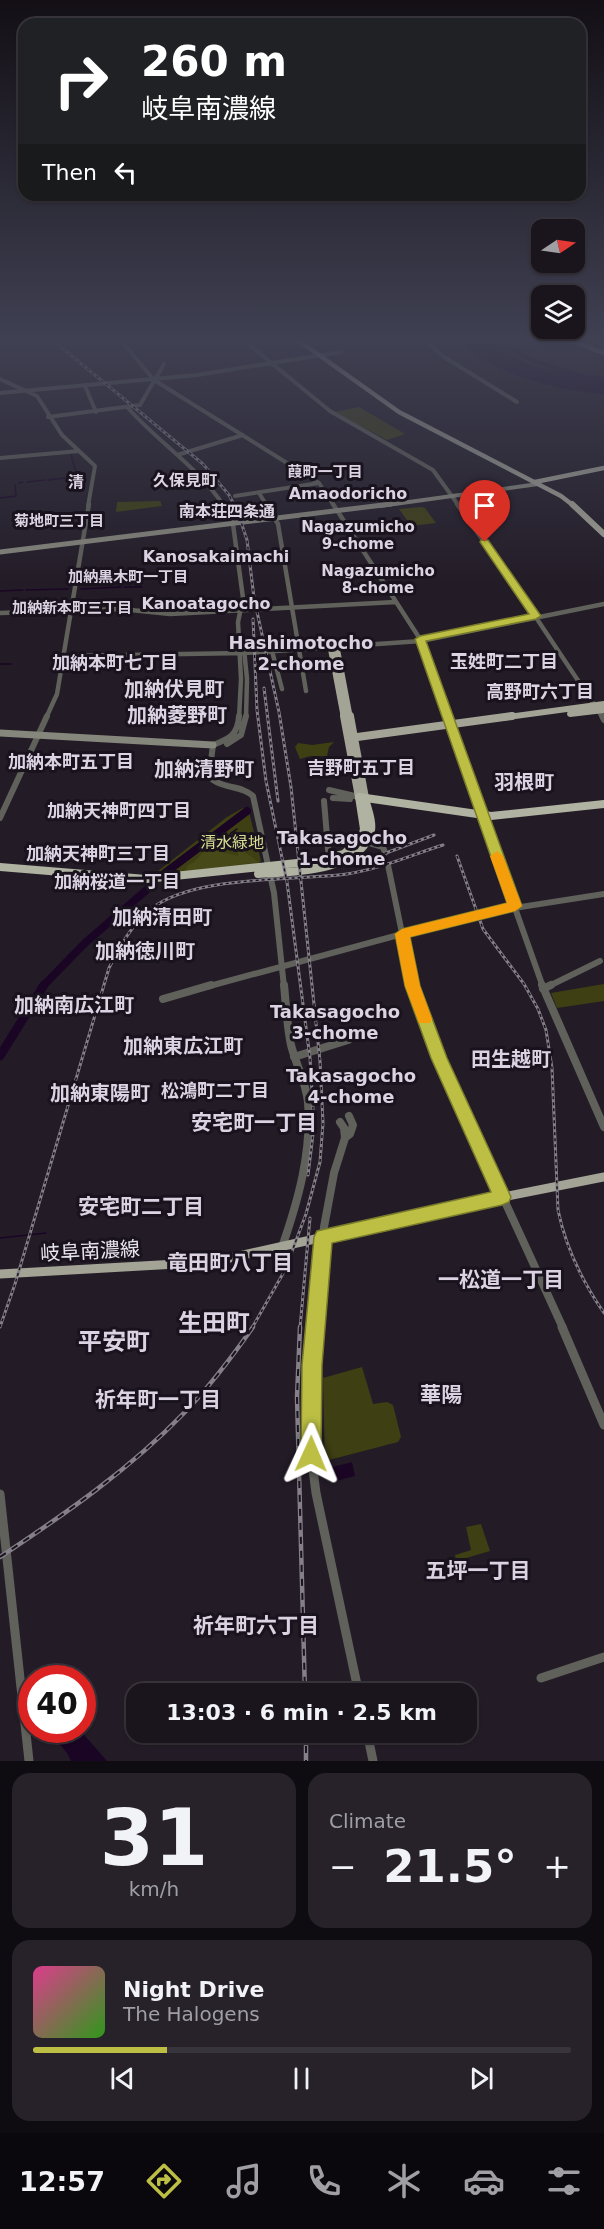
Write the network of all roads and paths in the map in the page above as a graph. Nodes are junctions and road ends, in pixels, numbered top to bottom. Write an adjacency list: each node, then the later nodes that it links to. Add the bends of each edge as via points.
1 (51, 420): 7 (street)
2 (138, 420): 8 (street)
3 (219, 420): 6 (street)
4 (347, 420): 14 (street, via 430,466)
5 (415, 420): 12 (main road)
6 (243, 435): 8 (street); 11 (street)
7 (79, 451): 9 (street); 20 (street, via 94,466)
8 (177, 455): 18 (street, via 216,491)
9 (0, 458)
10 (604, 469): 12 (main road)
11 (319, 483): 13 (street); 16 (street)
12 (538, 483): 14 (main road); 19 (main road, via 583,512)
13 (259, 492): 15 (street); 17 (street)
14 (450, 494): 16 (main road); 28 (street)
15 (235, 496)
16 (337, 509): 17 (main road); 22 (street)
17 (276, 518): 18 (main road); 24 (street)
18 (232, 523): 20 (main road); 25 (street, via 243,598)
19 (604, 533)
20 (82, 542): 21 (main road); 26 (street)
21 (0, 551)
22 (396, 602): 24 (street); 29 (street)
23 (604, 603): 28 (street)
24 (291, 607): 25 (street); 31 (street)
25 (241, 609): 26 (street, via 170,614 125,609); 32 (street)
26 (71, 611): 27 (street); 34 (street)
27 (0, 613)
28 (536, 617): 29 (street); 38 (street)
29 (421, 640): 30 (street); 40 (street)
30 (334, 646): 31 (street); 43 (main road)
31 (298, 648): 32 (street); 33 (street); 36 (street)
32 (241, 651): 33 (street); 34 (street); 44 (street, via 237,730 230,739)
33 (272, 651): 35 (street)
34 (63, 656): 42 (street, via 57,694)
35 (282, 689)
36 (306, 691)
37 (604, 704): 38 (main road)
38 (598, 709): 39 (street); 40 (main road)
39 (604, 720)
40 (451, 727): 43 (main road); 50 (street)
41 (0, 734): 42 (main road)
42 (40, 735): 44 (main road); 51 (street)
43 (351, 740): 47 (main road)
44 (213, 747): 57 (street, via 211,780 244,789 253,796)
45 (329, 790): 47 (street)
46 (333, 798): 47 (street)
47 (363, 799): 50 (highway); 52 (highway, via 371,829); 54 (highway, via 362,837)
48 (324, 801): 54 (street)
49 (604, 805): 50 (highway)
50 (482, 816): 59 (street)
51 (0, 818)
52 (366, 842): 53 (street, via 383,847); 54 (highway, via 355,854)
53 (385, 853)
54 (329, 862): 57 (highway)
55 (388, 865): 60 (street)
56 (0, 869): 57 (highway, via 146,879)
57 (268, 870): 62 (street)
58 (604, 894): 59 (street)
59 (515, 906): 60 (street); 63 (street)
60 (402, 934): 62 (street); 72 (street, via 413,986 439,1058)
61 (600, 961): 63 (street)
62 (282, 965): 64 (street); 66 (street)
63 (543, 989): 69 (street)
64 (163, 999)
65 (348, 1040): 66 (street)
66 (294, 1057): 74 (street, via 305,1084 309,1129 298,1201)
67 (349, 1116): 70 (street, via 353,1125)
68 (340, 1122): 70 (street)
69 (604, 1126)
70 (345, 1138): 73 (street, via 329,1193)
71 (604, 1179): 72 (main road, 岐阜南濃線)
72 (503, 1199): 73 (main road, 岐阜南濃線); 76 (street)
73 (323, 1239): 74 (main road, 岐阜南濃線); 75 (main road, 岐阜南濃線, via 207,1266); 80 (street, via 312,1365 311,1454)
74 (282, 1247): 75 (main road, 岐阜南濃線, via 212,1262)
75 (0, 1276)
76 (604, 1425)
77 (0, 1494): 82 (street)
78 (604, 1657): 79 (street)
79 (541, 1678)
80 (357, 1683)
81 (369, 1743): 83 (street)
82 (30, 1761)
83 (373, 1761)

